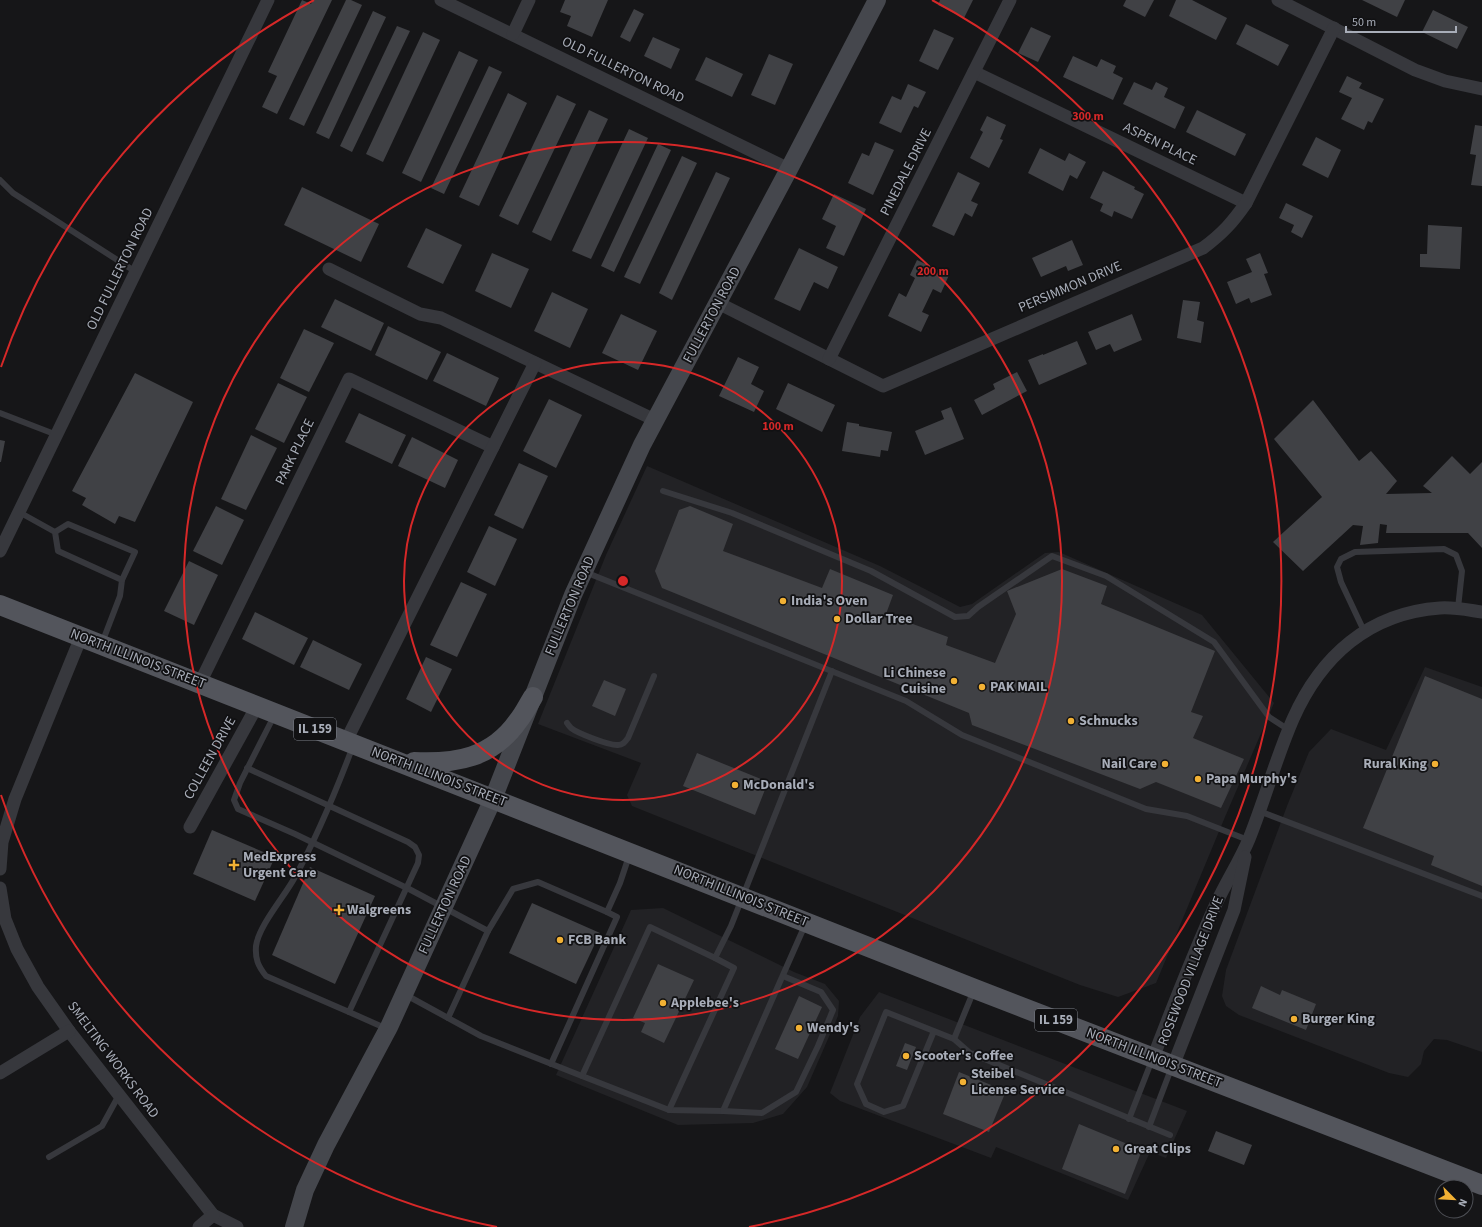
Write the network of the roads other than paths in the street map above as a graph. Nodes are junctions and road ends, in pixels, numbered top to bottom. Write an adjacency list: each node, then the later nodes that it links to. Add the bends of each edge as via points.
1 (268, 0): 15 (street, OLD FULLERTON ROAD)
2 (441, 0): 8 (street, OLD FULLERTON ROAD)
3 (529, 0): 8 (street)
4 (877, 0): 11 (street, FULLERTON ROAD)
5 (1010, 0): 9 (street, PINEDALE DRIVE)
6 (1278, 0): 7 (street)
7 (1334, 28): 10 (street, via 1415,70 1445,82); 13 (street, PERSIMMON DRIVE)
8 (513, 34): 11 (street, OLD FULLERTON ROAD)
9 (974, 72): 13 (street, ASPEN PLACE); 17 (street, PINEDALE DRIVE)
10 (1482, 89)
11 (789, 169): 16 (street, FULLERTON ROAD)
12 (0, 180): 15 (lane, via 13,193)
13 (1246, 203): 17 (street, PERSIMMON DRIVE, via 1232,223 1203,248 883,386)
14 (329, 269): 18 (street, via 420,314 441,318)
15 (136, 272): 21 (street, OLD FULLERTON ROAD)
16 (718, 303): 17 (street, PERSIMMON DRIVE); 20 (street, FULLERTON ROAD)
17 (829, 359)
18 (535, 363): 20 (street); 22 (street)
19 (0, 413): 21 (lane)
20 (656, 420): 27 (street, FULLERTON ROAD)
21 (56, 435): 24 (street, OLD FULLERTON ROAD)
22 (493, 447): 37 (street, PARK PLACE, via 349,378); 43 (street)
23 (663, 491): 42 (lane, via 732,513 871,571 955,617 968,616 1052,556 1106,576 1214,642 1269,717)
24 (19, 512): 25 (lane); 26 (street, OLD FULLERTON ROAD)
25 (54, 532): 28 (lane, via 58,551); 28 (lane, via 68,524 135,552)
26 (0, 551)
27 (584, 572): 35 (lane); 38 (street, FULLERTON ROAD)
28 (122, 580): 34 (lane, via 120,596)
29 (0, 605): 33 (main road, NORTH ILLINOIS STREET / IL 159)
30 (1458, 608): 31 (street, ROSEWOOD VILLAGE DRIVE); 32 (street, ROSEWOOD VILLAGE DRIVE, via 1410,613); 32 (lane, via 1462,571 1456,555 1444,549 1355,552 1341,559 1337,567 1341,582)
31 (1482, 612)
32 (1364, 631): 42 (street, ROSEWOOD VILLAGE DRIVE, via 1327,663 1308,690)
33 (81, 637): 34 (main road, NORTH ILLINOIS STREET / IL 159); 53 (street, via 15,799 2,842)
34 (101, 645): 37 (main road, NORTH ILLINOIS STREET / IL 159)
35 (832, 671): 50 (lane, via 906,700 962,735 1146,809 1187,816); 57 (lane)
36 (654, 676): 41 (lane, via 628,738 622,744 604,742 577,731)
37 (200, 683): 39 (main road, NORTH ILLINOIS STREET / IL 159)
38 (533, 697): 44 (main road, via 518,722 504,738 482,753 463,760 436,764); 46 (street, FULLERTON ROAD)
39 (257, 706): 40 (main road, NORTH ILLINOIS STREET / IL 159); 49 (street, COLLEEN DRIVE)
40 (275, 713): 43 (main road, NORTH ILLINOIS STREET / IL 159); 45 (lane)
41 (567, 723)
42 (1290, 730): 48 (street, ROSEWOOD VILLAGE DRIVE)
43 (350, 742): 44 (main road, NORTH ILLINOIS STREET / IL 159); 47 (lane)
44 (399, 762): 46 (main road, NORTH ILLINOIS STREET / IL 159)
45 (248, 768): 47 (lane); 51 (lane, via 234,800 238,809)
46 (494, 799): 52 (main road, NORTH ILLINOIS STREET / IL 159); 58 (street, FULLERTON ROAD)
47 (330, 806): 51 (lane); 55 (lane, via 415,847 419,855 418,863)
48 (1259, 811): 50 (street, ROSEWOOD VILLAGE DRIVE); 56 (lane)
49 (190, 827)
50 (1248, 840): 73 (street, ROSEWOOD VILLAGE DRIVE, via 1217,902); 75 (street, ROSEWOOD VILLAGE DRIVE, via 1234,910)
51 (312, 842): 55 (lane); 67 (lane, via 295,878 260,934 256,945 257,965 266,976)
52 (631, 853): 57 (main road, NORTH ILLINOIS STREET / IL 159); 59 (lane)
53 (0, 869)
54 (0, 888): 60 (street, SMELTING WORKS ROAD)
55 (407, 888): 58 (lane); 67 (lane)
56 (1482, 896)
57 (742, 897): 61 (main road, NORTH ILLINOIS STREET / IL 159); 63 (lane)
58 (444, 908): 62 (lane); 66 (street, FULLERTON ROAD)
59 (607, 912): 62 (lane, via 538,882 513,889); 74 (lane, via 617,917)
60 (3, 920): 70 (street, SMELTING WORKS ROAD, via 38,987)
61 (806, 922): 64 (lane); 65 (main road, NORTH ILLINOIS STREET / IL 159)
62 (488, 931): 68 (lane)
63 (715, 958): 77 (lane, via 650,927); 79 (lane, via 734,968)
64 (783, 976): 80 (lane); 80 (lane, via 821,992 833,1010 818,1046 796,1092 762,1113)
65 (975, 989): 72 (lane); 73 (main road, NORTH ILLINOIS STREET / IL 159)
66 (404, 994): 68 (lane); 69 (street, FULLERTON ROAD)
67 (349, 1012): 69 (lane)
68 (448, 1018): 74 (lane, via 480,1036)
69 (388, 1030): 89 (street, FULLERTON ROAD, via 320,1158 305,1190)
70 (69, 1031): 76 (street); 78 (street, SMELTING WORKS ROAD)
71 (934, 1031): 71 (lane, via 903,1106 884,1112 866,1104 857,1084 886,1012); 72 (lane)
72 (954, 1039): 81 (lane, via 970,1053)
73 (1153, 1058): 75 (main road, NORTH ILLINOIS STREET / IL 159); 81 (lane)
74 (551, 1064): 77 (lane)
75 (1173, 1066): 82 (lane); 85 (main road, NORTH ILLINOIS STREET / IL 159)
76 (0, 1073)
77 (582, 1076): 79 (lane)
78 (119, 1095): 84 (lane, via 102,1126); 86 (street, SMELTING WORKS ROAD)
79 (669, 1110): 80 (lane)
80 (723, 1111)
81 (1129, 1119): 82 (lane)
82 (1148, 1127): 83 (lane)
83 (1170, 1135)
84 (49, 1157)
85 (1482, 1185)
86 (212, 1215): 87 (street); 88 (street, SMELTING WORKS ROAD)
87 (199, 1227)
88 (237, 1227)
89 (294, 1227)

